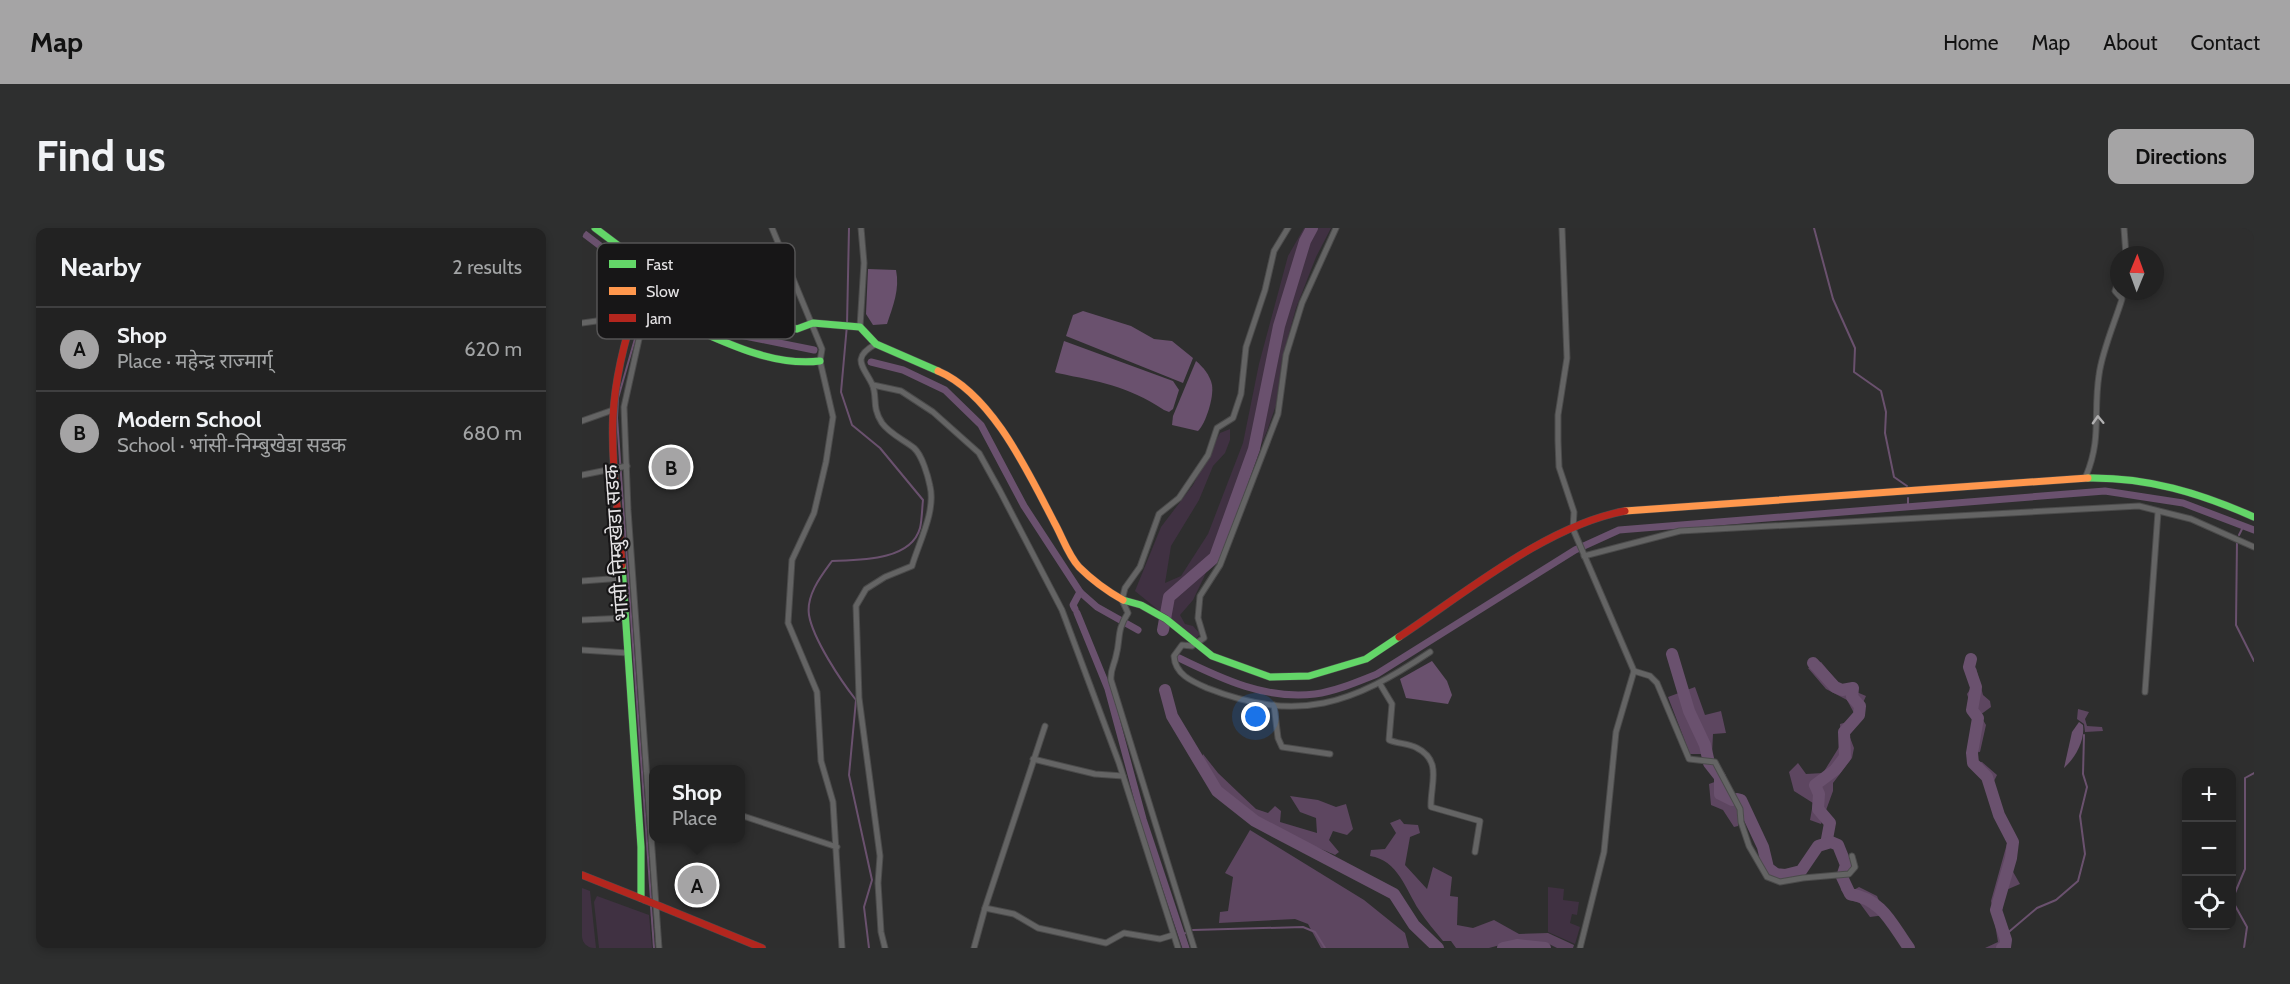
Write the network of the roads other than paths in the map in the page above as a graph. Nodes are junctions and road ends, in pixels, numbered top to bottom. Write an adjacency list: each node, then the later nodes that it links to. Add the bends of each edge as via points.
1 (595, 228): 8 (main road)
2 (772, 228): 9 (street)
3 (861, 228): 16 (street, via 864,263)
4 (1288, 228): 37 (street, via 1274,251 1246,347 1233,418 1217,428 1208,454 1179,498 1159,514 1140,567 1125,588)
5 (1336, 228): 40 (street, via 1302,303 1286,355 1278,414 1220,565 1200,596 1198,618 1204,638)
6 (1562, 228): 32 (street, via 1567,358 1558,415 1559,467 1574,512)
7 (2124, 228): 10 (street)
8 (615, 243)
9 (778, 243)
10 (2126, 246)
11 (795, 281): 15 (street)
12 (2122, 300): 29 (street, one-way to 12, via 2098,430 2099,373)
13 (597, 321): 14 (street)
14 (582, 323)
15 (813, 323): 16 (main road); 17 (main road); 22 (street, via 822,349)
16 (860, 327): 21 (main road)
17 (795, 328)
18 (626, 339): 24 (main road)
19 (639, 339): 26 (street, भांसी-निम्बुखेडा सडक, via 624,407)
20 (718, 339): 22 (main road, via 810,364)
21 (876, 344): 23 (street, via 862,357 861,366); 37 (main road, via 954,378 987,411 1025,468 1077,565)
22 (820, 361): 55 (street, via 832,417 814,513 792,560 788,623 817,692 821,761 833,802)
23 (873, 385): 52 (street, via 901,391 933,412 979,453 1062,610); 66 (street, via 874,410 884,426 917,450 931,487 929,511 912,566 866,589 856,606 859,698 880,856 878,883)
24 (613, 410): 25 (street); 27 (main road)
25 (582, 421)
26 (627, 466): 27 (street); 51 (street, भांसी-निम्बुखेडा सडक)
27 (617, 467): 28 (street); 35 (main road)
28 (582, 475)
29 (2086, 476): 31 (main road, via 2166,484 2214,498); 32 (main road, via 1637,509 1604,515)
30 (2158, 512): 33 (street, via 2191,519); 34 (street, via 2139,506 1680,531); 46 (street)
31 (2254, 517)
32 (1574, 532): 34 (street); 40 (main road, via 1536,546 1366,658 1331,671 1309,676 1270,676 1212,656)
33 (2254, 547)
34 (1584, 556): 44 (street)
35 (623, 578): 36 (street); 38 (main road)
36 (582, 581)
37 (1122, 600): 40 (main road, via 1166,619); 69 (street, via 1128,613 1120,626 1111,680)
38 (626, 618): 39 (street); 42 (main road)
39 (582, 620)
40 (1195, 644): 47 (street, via 1182,645 1174,656 1174,666 1185,678 1220,693)
41 (582, 650): 42 (street)
42 (628, 652): 59 (main road)
43 (1430, 652): 45 (street)
44 (1634, 671): 57 (street, via 1658,683 1686,756 1708,760 1726,780 1740,809 1749,846 1767,877 1780,882 1847,875 1855,867); 70 (street, via 1616,732 1604,852)
45 (1380, 684): 47 (street, via 1307,706); 56 (street, via 1392,704 1389,740 1415,747 1432,762 1435,770 1431,807 1480,822)
46 (2145, 693)
47 (1274, 705): 49 (street, via 1282,747)
48 (1045, 726): 50 (street)
49 (1330, 754)
50 (1033, 759): 52 (street, via 1095,774); 61 (street)
51 (649, 765)
52 (1122, 776): 62 (street)
53 (745, 816): 55 (street)
54 (653, 843): 60 (street, भांसी-निम्बुखेडा सडक)
55 (837, 847): 65 (street)
56 (1475, 852)
57 (1852, 856)
58 (582, 874): 59 (main road)
59 (643, 899): 60 (main road)
60 (655, 904): 63 (street, भांसी-निम्बुखेडा सडक); 64 (main road)
61 (985, 908): 62 (street, via 1014,914 1038,928 1106,943 1124,933 1160,939); 67 (street)
62 (1173, 935): 68 (street)
63 (659, 947)
64 (762, 948)
65 (842, 948)
66 (885, 948)
67 (974, 948)
68 (1178, 948)
69 (1194, 948)
70 (1580, 948)

